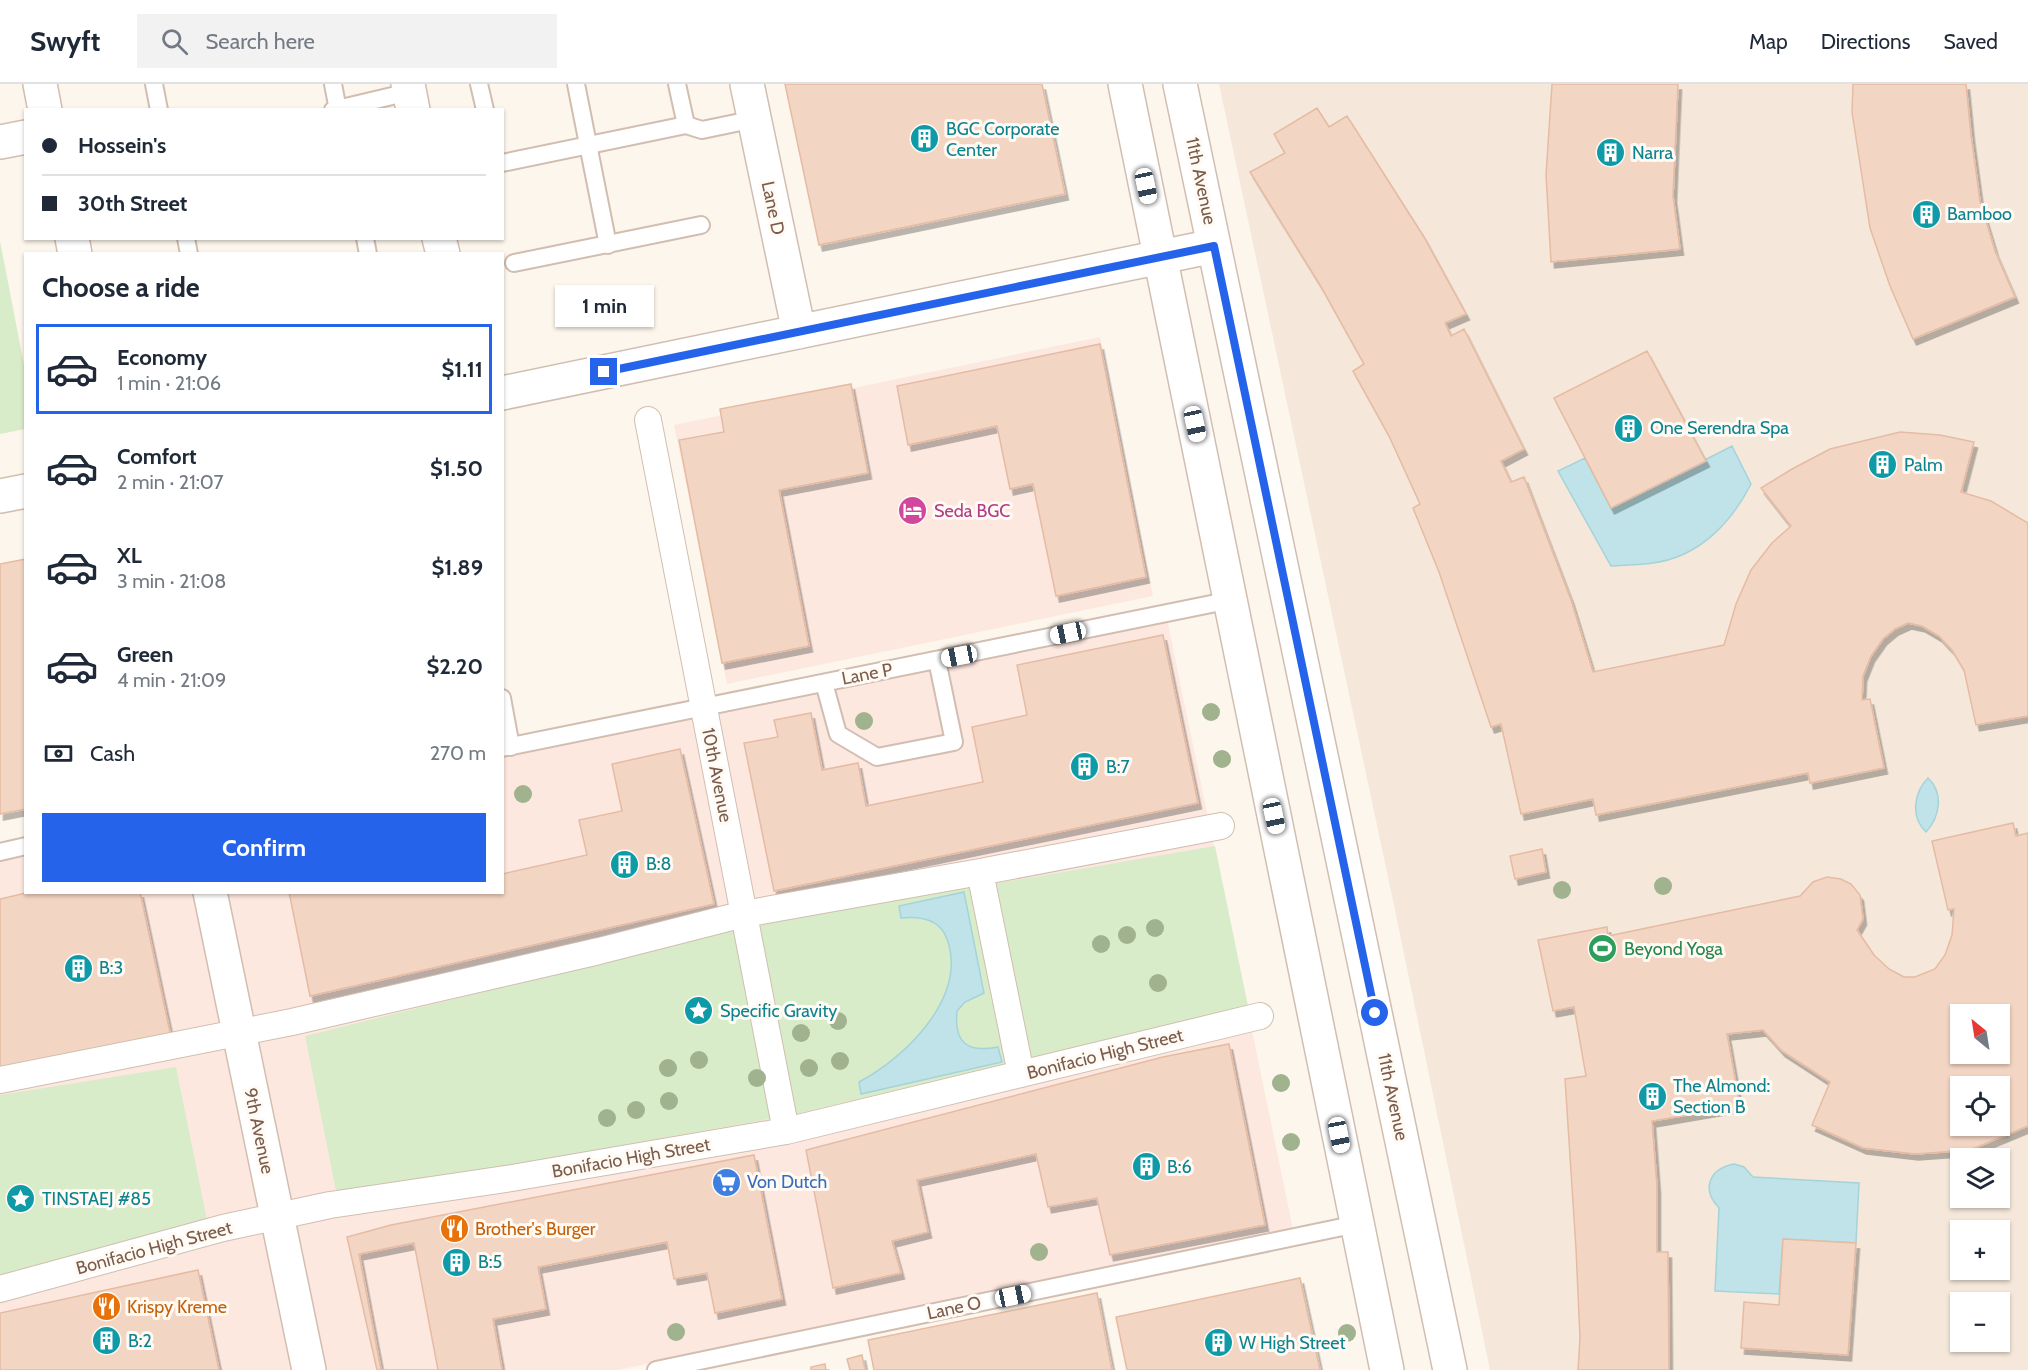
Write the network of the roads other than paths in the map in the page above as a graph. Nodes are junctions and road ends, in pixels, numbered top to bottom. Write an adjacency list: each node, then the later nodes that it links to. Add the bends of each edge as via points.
1 (40, 84): 11 (street)
2 (154, 84): 12 (lane)
3 (333, 84): 13 (lane)
4 (480, 84): 15 (lane)
5 (576, 84): 20 (lane)
6 (677, 84): 17 (lane)
7 (747, 84): 16 (street, Lane D)
8 (1125, 84): 25 (street)
9 (1180, 84): 24 (street, 11th Avenue)
10 (410, 95): 14 (lane)
11 (45, 108)
12 (159, 108)
13 (336, 108)
14 (341, 108)
15 (485, 108)
16 (754, 119): 17 (lane, via 702,130); 27 (street, Lane D)
17 (686, 125): 20 (lane)
18 (24, 137): 19 (street)
19 (0, 142)
20 (588, 146): 21 (lane); 23 (lane)
21 (504, 163)
22 (701, 225): 23 (lane)
23 (608, 245): 26 (lane)
24 (1214, 246): 25 (street); 56 (street, 11th Avenue)
25 (1161, 256): 27 (street); 32 (street)
26 (514, 263)
27 (799, 332): 28 (street)
28 (504, 393)
29 (648, 420): 35 (street, 10th Avenue)
30 (24, 491): 31 (street)
31 (0, 496)
32 (1231, 600): 33 (lane, Lane P); 50 (street)
33 (937, 660): 34 (lane, Lane P); 34 (lane, via 954,742 877,757 838,735)
34 (824, 683): 35 (lane, Lane P)
35 (704, 708): 37 (lane, Lane P); 43 (street, 10th Avenue)
36 (504, 718): 37 (lane)
37 (507, 748)
38 (1221, 826): 41 (street)
39 (24, 846): 40 (lane)
40 (0, 852)
41 (980, 873): 43 (street); 46 (street)
42 (210, 894): 45 (street, 9th Avenue)
43 (744, 914): 45 (street, via 599,951); 48 (street, 10th Avenue)
44 (1260, 1016): 46 (street, Bonifacio High Street)
45 (239, 1032): 47 (street); 49 (street, 9th Avenue)
46 (1022, 1074): 48 (street, Bonifacio High Street)
47 (0, 1080)
48 (786, 1131): 49 (street, Bonifacio High Street)
49 (278, 1216): 51 (street, Bonifacio High Street); 53 (street, 9th Avenue)
50 (1357, 1224): 52 (lane, Lane O); 55 (street)
51 (0, 1289)
52 (697, 1366): 54 (lane, Lane O)
53 (309, 1370)
54 (656, 1370)
55 (1387, 1370)
56 (1450, 1370)

